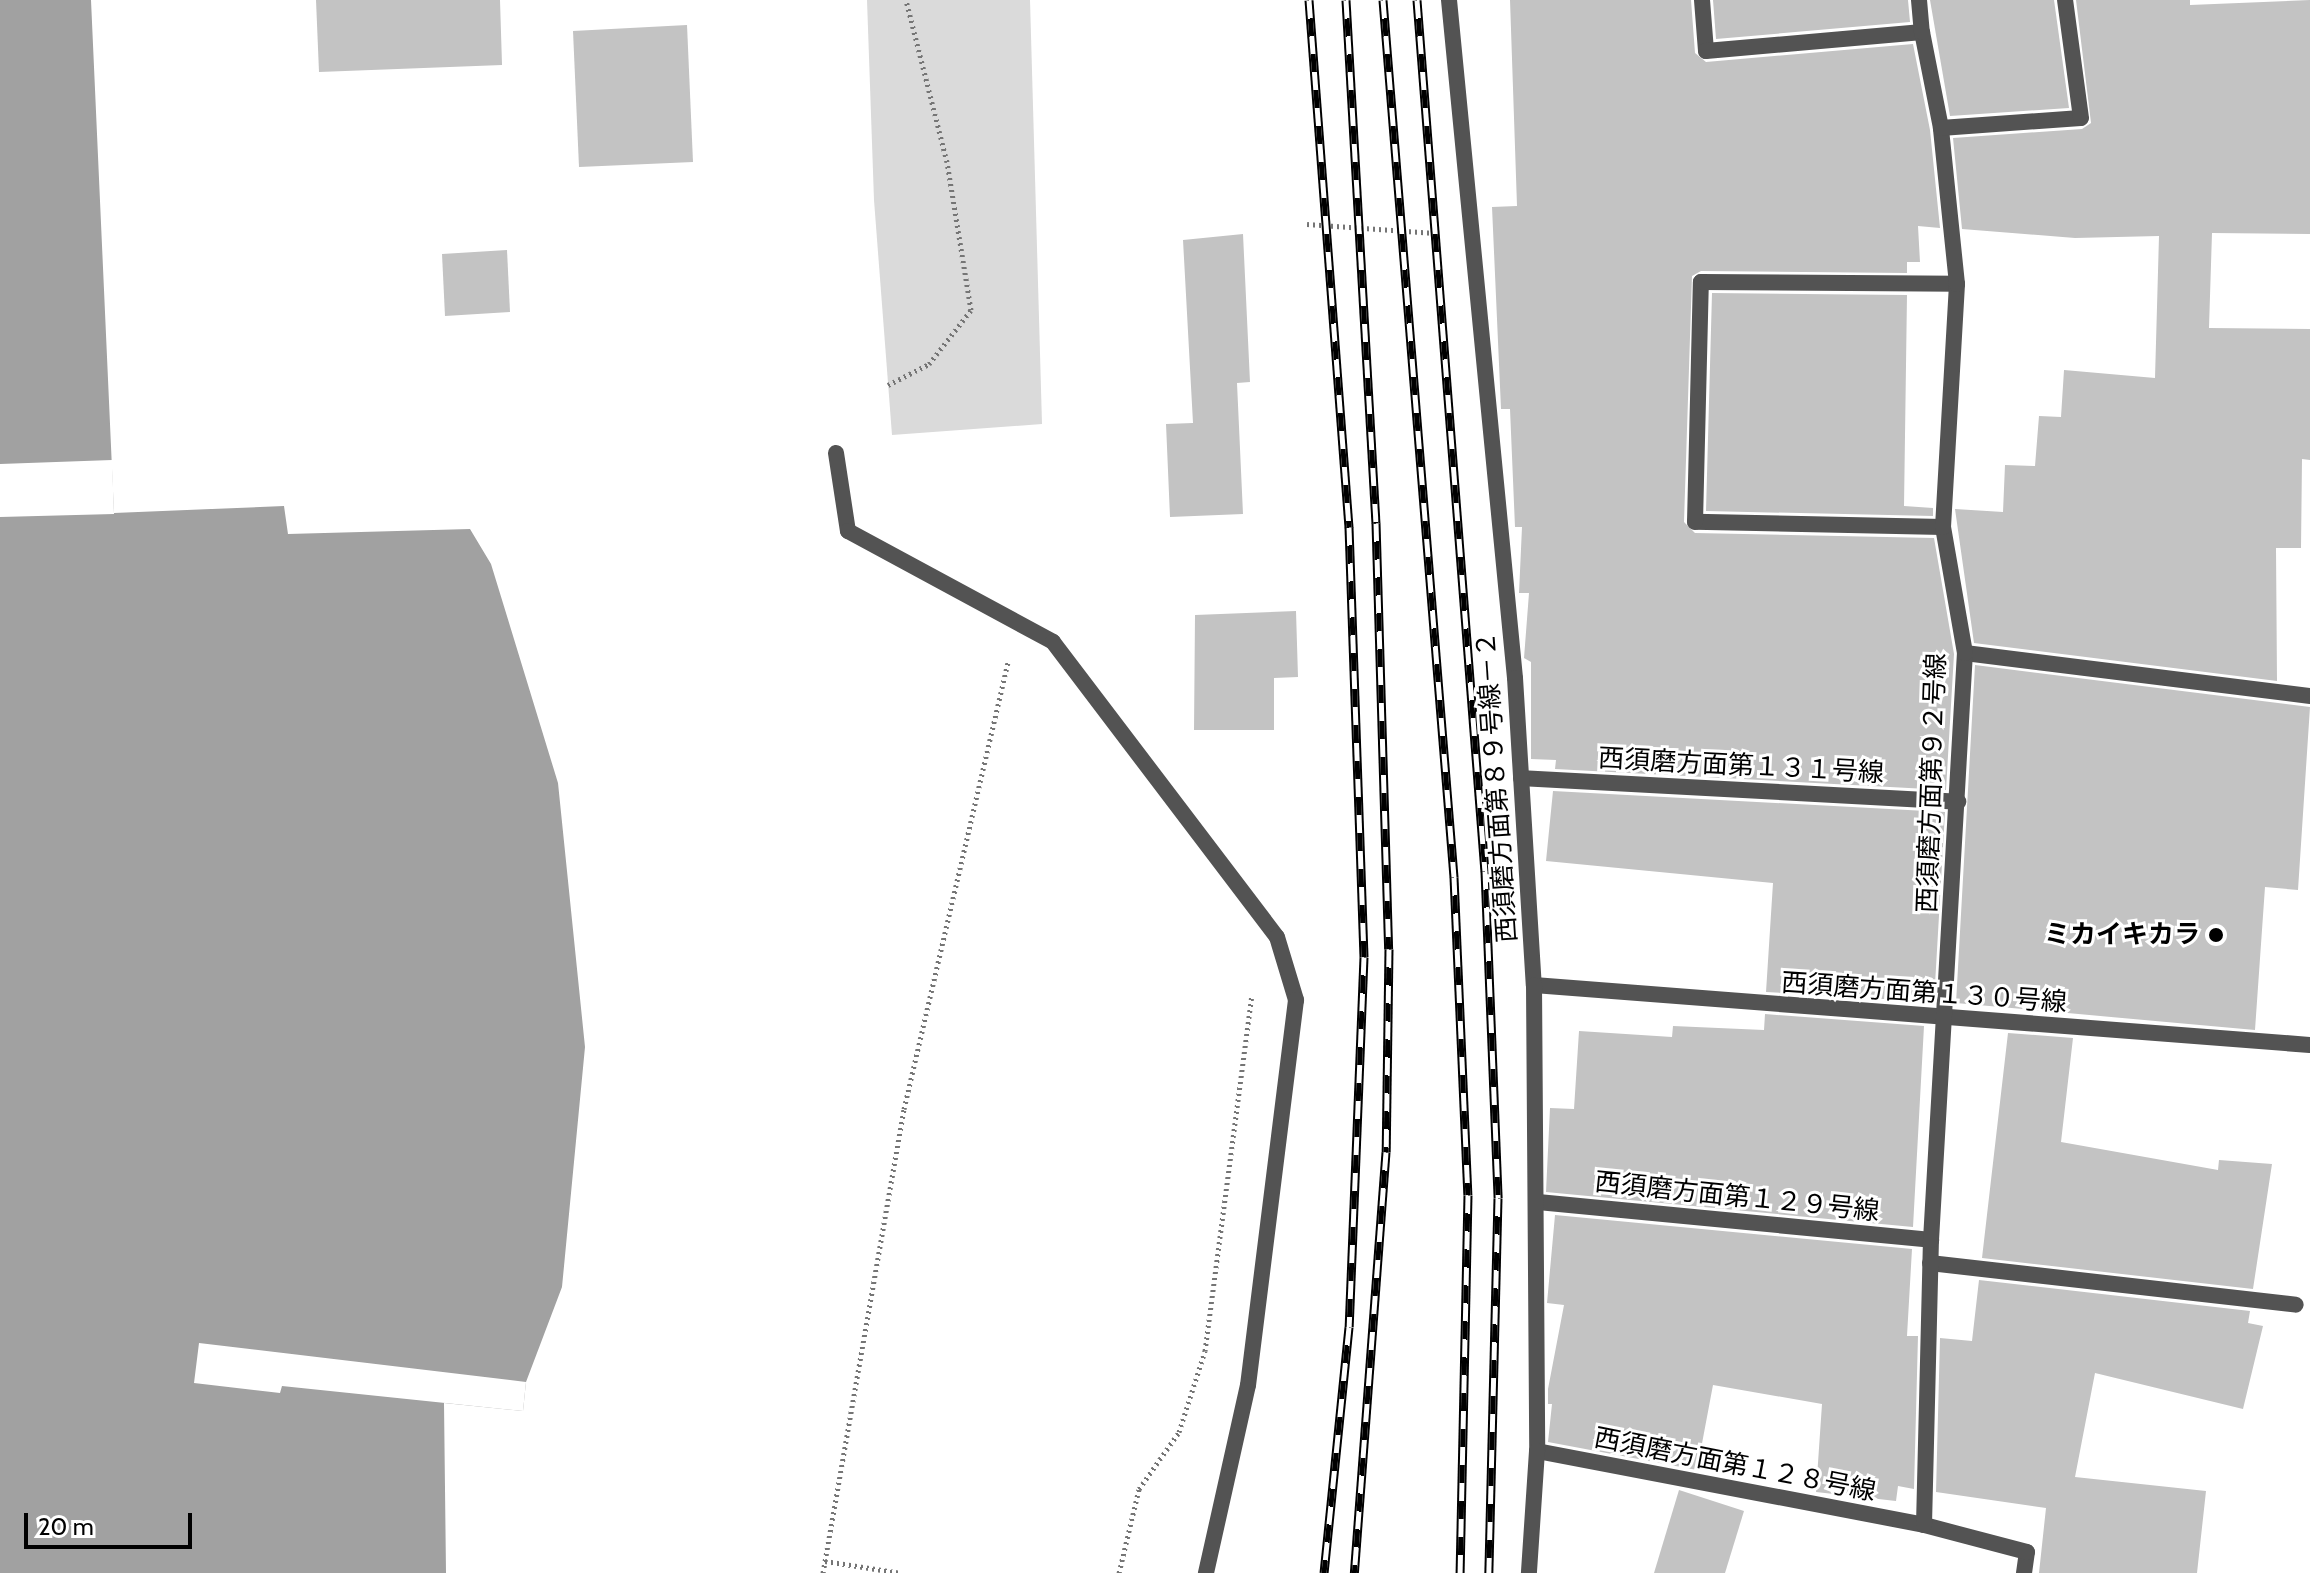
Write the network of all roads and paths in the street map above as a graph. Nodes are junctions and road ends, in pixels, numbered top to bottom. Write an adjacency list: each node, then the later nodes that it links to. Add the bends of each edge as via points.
1 (906, 0): 11 (path, via 947,162 971,310 929,364)
2 (1449, 0): 9 (street, 西須磨方面第８９号線－２)
3 (1702, 0): 6 (street, via 1706,51)
4 (1919, 0): 6 (street, 西須磨方面第９２号線)
5 (2065, 0): 7 (street, via 2081,118)
6 (1922, 32): 7 (street, 西須磨方面第９２号線)
7 (1941, 128): 10 (street, 西須磨方面第９２号線)
8 (1307, 224): 9 (path)
9 (1476, 234): 17 (street, 西須磨方面第８９号線－２)
10 (1957, 284): 13 (street, 西須磨方面第９２号線); 13 (street, via 1701,282 1695,522)
11 (888, 385)
12 (836, 453): 14 (street, via 848,531)
13 (1943, 527): 15 (street, 西須磨方面第９２号線)
14 (1017, 621): 29 (path, via 904,1109); 33 (street, via 1053,642 1277,937 1296,1000 1248,1385)
15 (1965, 653): 16 (street); 18 (street, 西須磨方面第９２号線)
16 (2310, 696)
17 (1521, 778): 18 (street, 西須磨方面第１３１号線); 20 (street, 西須磨方面第８９号線－２)
18 (1958, 802): 21 (street, 西須磨方面第９２号線)
19 (1254, 982): 32 (path, via 1205,1351 1179,1432 1139,1489)
20 (1534, 985): 21 (street, 西須磨方面第１３０号線); 23 (street, 西須磨方面第８９号線－２)
21 (1945, 1020): 22 (street, 西須磨方面第１３０号線); 24 (street, 西須磨方面第９２号線)
22 (2310, 1045)
23 (1538, 1202): 24 (street, 西須磨方面第１２９号線); 27 (street, 西須磨方面第８９号線－２)
24 (1931, 1240): 25 (street, 西須磨方面第９２号線)
25 (1930, 1263): 26 (street); 28 (street, 西須磨方面第９２号線)
26 (2296, 1305)
27 (1537, 1451): 28 (street, 西須磨方面第１２８号線); 34 (street, 西須磨方面第８９号線－２)
28 (1924, 1525): 35 (street, via 2027,1552)
29 (825, 1561): 30 (path); 31 (path)
30 (823, 1573)
31 (901, 1573)
32 (1119, 1573)
33 (1206, 1573)
34 (1529, 1573)
35 (2024, 1573)

